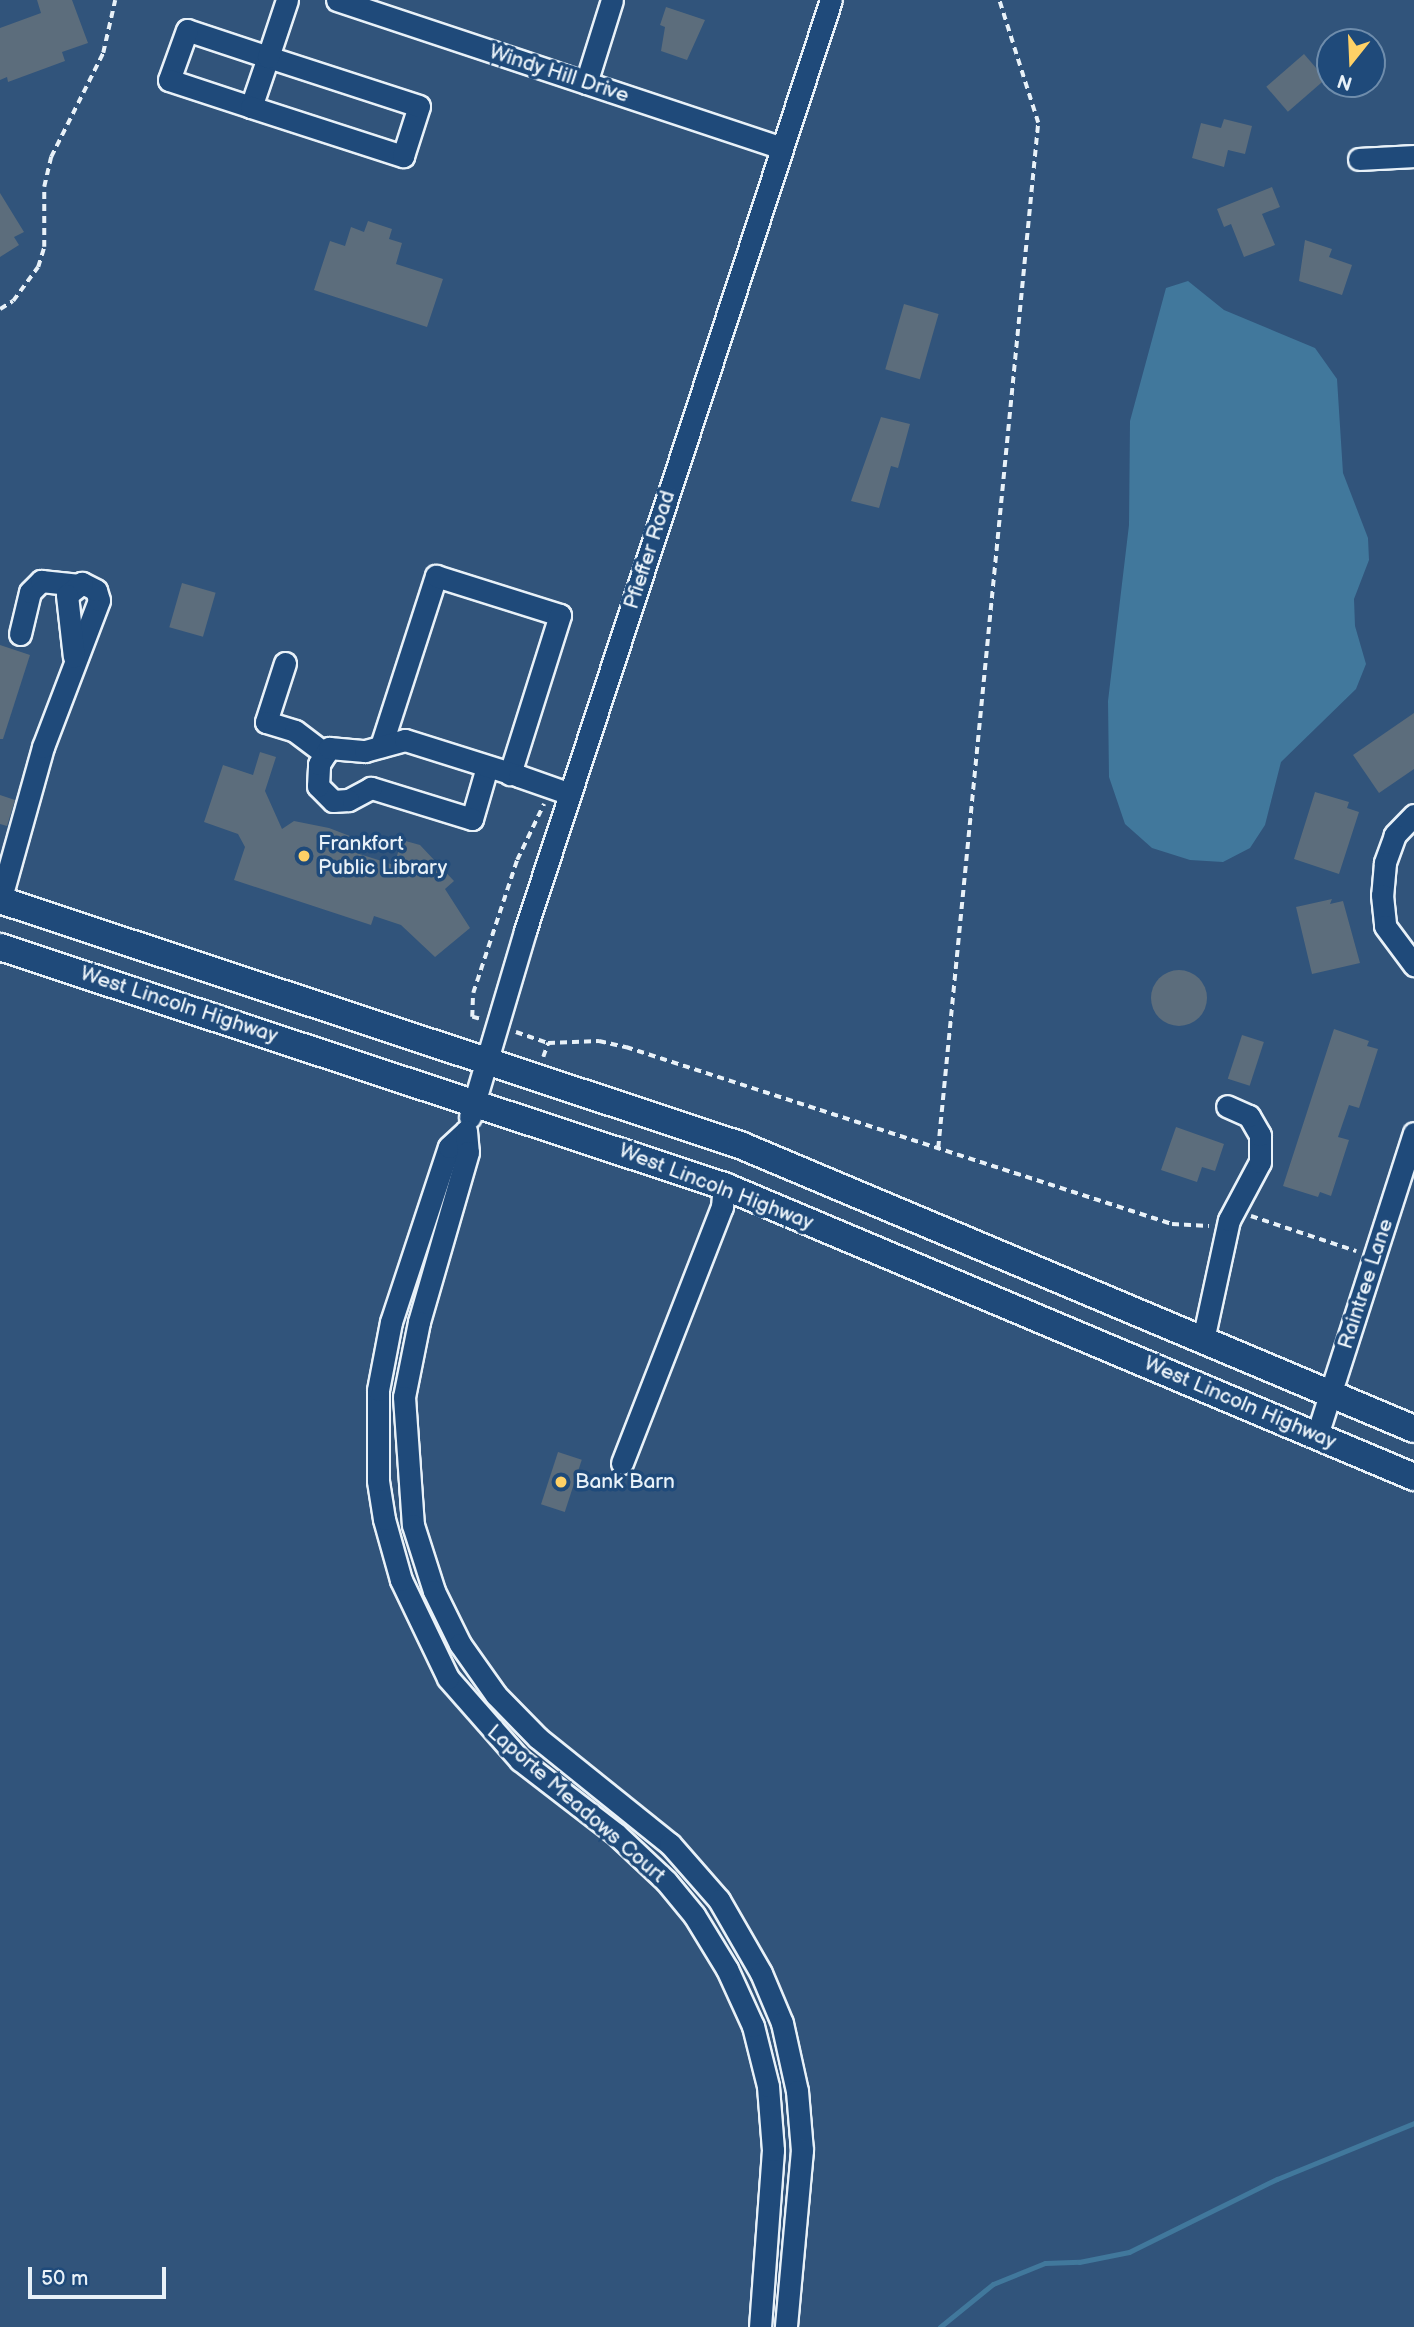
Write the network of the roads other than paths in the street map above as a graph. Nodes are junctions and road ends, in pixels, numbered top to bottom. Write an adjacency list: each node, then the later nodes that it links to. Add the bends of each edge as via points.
1 (287, 0): 5 (street)
2 (337, 0): 6 (street, Windy Hill Drive)
3 (612, 0): 6 (street)
4 (831, 0): 8 (street, Pfieffer Road)
5 (268, 57): 7 (street); 7 (street, via 187,30 169,80); 7 (street, via 419,106 403,156)
6 (586, 83): 8 (street, Windy Hill Drive)
7 (251, 107)
8 (782, 148): 18 (street, Pfieffer Road)
9 (1414, 156): 10 (street)
10 (1359, 159)
11 (20, 634): 20 (street, via 30,592 41,581 96,590 99,600 74,657)
12 (285, 663): 14 (street, via 266,722 295,731)
13 (373, 748): 14 (street, via 329,748); 15 (street, via 405,740); 16 (street, via 436,576 560,615); 17 (street)
14 (325, 754): 17 (street, via 318,764 318,786 333,801 348,800)
15 (487, 767): 16 (street); 17 (street, via 472,820)
16 (510, 774): 18 (street)
17 (371, 788)
18 (561, 791): 24 (street, Pfieffer Road)
19 (1414, 815): 23 (street, via 1395,835 1385,863 1382,895 1385,926)
20 (7, 852): 21 (street)
21 (0, 900): 24 (main road, West Lincoln Highway)
22 (0, 947): 25 (main road, West Lincoln Highway)
23 (1414, 965)
24 (485, 1059): 25 (street, Pfieffer Road); 30 (main road, West Lincoln Highway, via 740,1145)
25 (473, 1101): 27 (street, Laporte Meadows Court); 29 (main road, West Lincoln Highway)
26 (1227, 1107): 30 (street, via 1249,1115 1260,1135 1259,1162 1229,1220)
27 (466, 1131): 36 (street, Laporte Meadows Court, via 449,1147 391,1322 378,1390 378,1480 384,1519 401,1580 448,1678 520,1760 616,1834 666,1881 694,1915 727,1969 753,2026 768,2086 773,2150); 37 (street, Laporte Meadows Court, via 468,1152 419,1322 404,1397 412,1525 434,1591 460,1644 496,1695 538,1738 670,1844 719,1900 761,1973 782,2023 797,2091 802,2150)
28 (1413, 1138): 31 (street, Raintree Lane)
29 (724, 1186): 33 (main road, West Lincoln Highway); 34 (street, via 722,1207)
30 (1203, 1340): 31 (main road, West Lincoln Highway)
31 (1331, 1394): 32 (main road, West Lincoln Highway); 33 (street, Raintree Lane)
32 (1414, 1429)
33 (1317, 1435): 35 (main road, West Lincoln Highway)
34 (622, 1463)
35 (1414, 1477)
36 (760, 2327)
37 (786, 2327)

